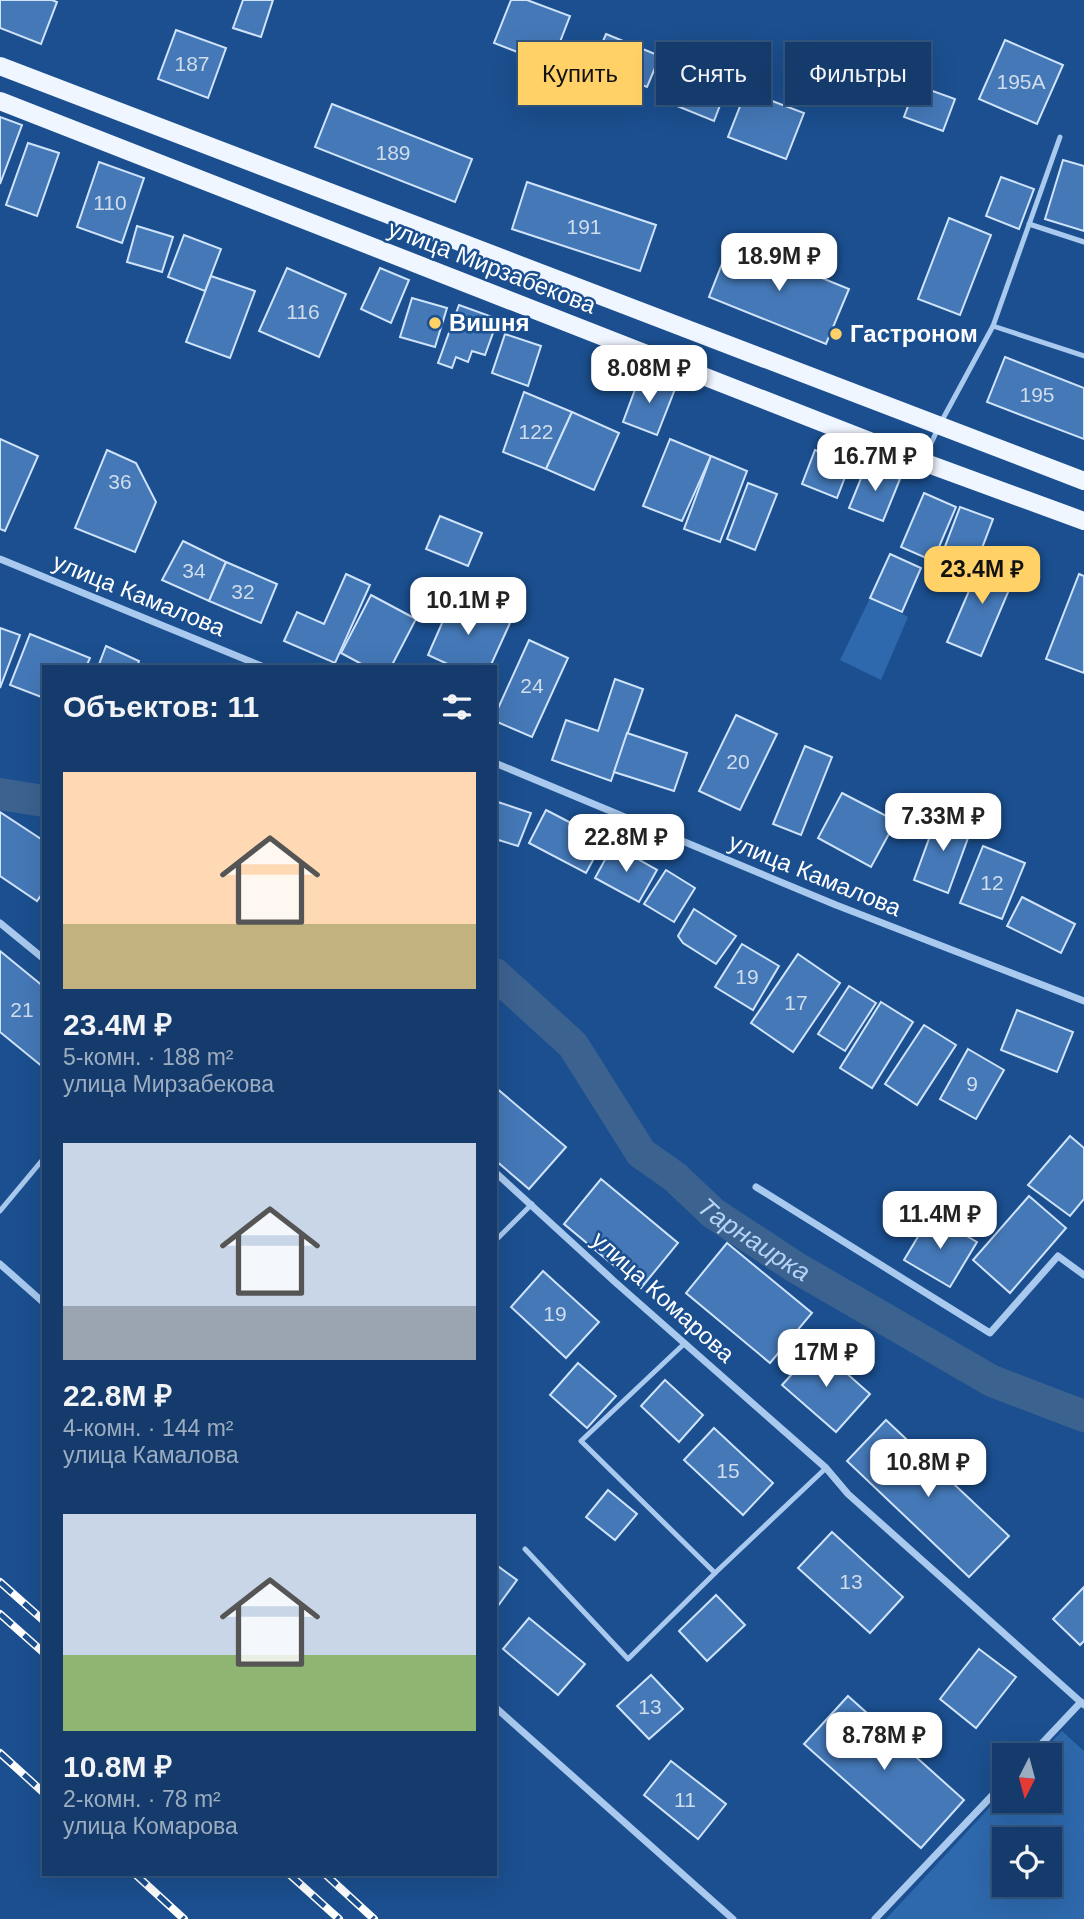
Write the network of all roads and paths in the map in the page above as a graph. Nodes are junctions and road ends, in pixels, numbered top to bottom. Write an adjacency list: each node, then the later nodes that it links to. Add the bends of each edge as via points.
1 (0, 66): 8 (main road, улица Мирзабекова)
2 (0, 101): 9 (main road, улица Мирзабекова)
3 (1060, 137): 4 (lane)
4 (1029, 224): 5 (lane); 6 (lane)
5 (1084, 242)
6 (993, 326): 7 (lane); 8 (lane)
7 (1084, 356)
8 (939, 426): 9 (lane); 10 (main road, улица Мирзабекова)
9 (923, 462): 11 (main road, улица Мирзабекова)
10 (1084, 481)
11 (1084, 521)
12 (0, 559): 13 (street, улица Камалова)
13 (259, 665)
14 (497, 764): 17 (street, улица Камалова, via 836,905)
15 (0, 923): 16 (street)
16 (42, 957)
17 (1084, 1001)
18 (42, 1160): 22 (lane)
19 (497, 1174): 21 (street, улица Комарова)
20 (756, 1187): 25 (street, via 990,1333 1058,1256)
21 (532, 1203): 23 (lane); 27 (street, улица Комарова)
22 (0, 1211)
23 (497, 1239)
24 (0, 1264): 26 (street)
25 (1084, 1275)
26 (42, 1301)
27 (685, 1343): 28 (street, улица Комарова); 30 (lane, via 581,1441)
28 (826, 1468): 30 (lane); 31 (street, улица Комарова, via 848,1494)
29 (525, 1549): 30 (lane, via 628,1659)
30 (715, 1573)
31 (1083, 1704): 33 (street)
32 (497, 1709): 35 (street)
33 (1043, 1743)
34 (992, 1796): 36 (street)
35 (733, 1919)
36 (874, 1919)

